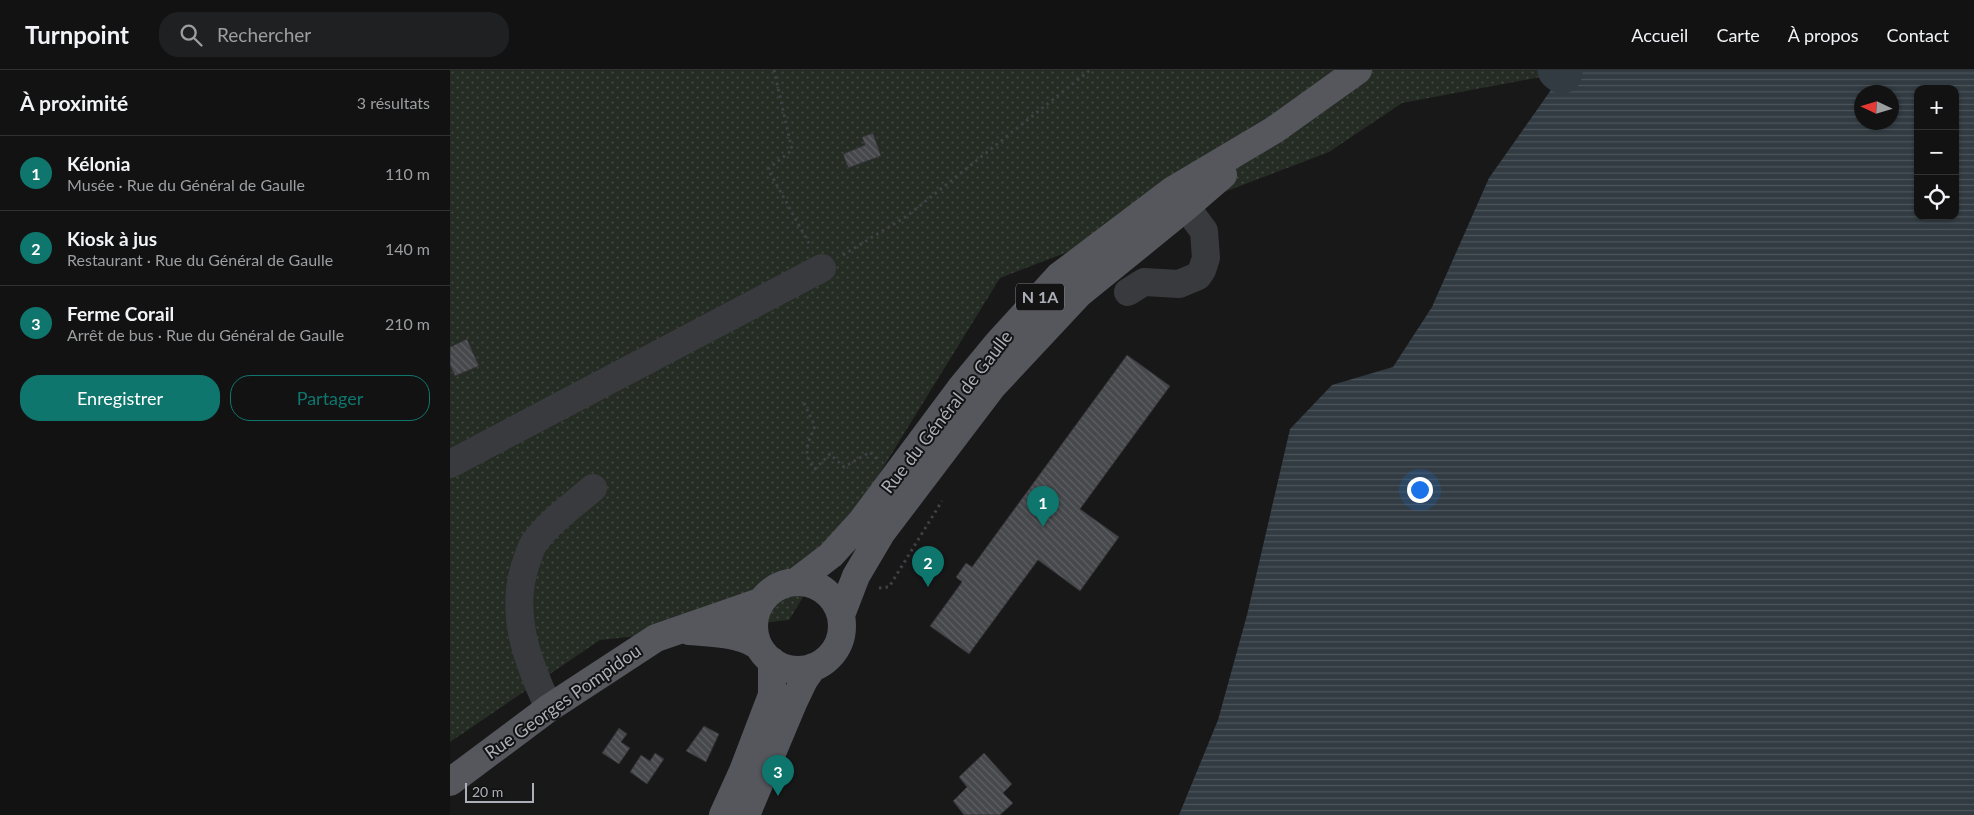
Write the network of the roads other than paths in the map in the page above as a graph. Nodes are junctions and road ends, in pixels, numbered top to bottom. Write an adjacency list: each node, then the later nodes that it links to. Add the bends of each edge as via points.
1 (1358, 70): 2 (main road, Rue du Général de Gaulle / N 1A)
2 (1180, 199): 4 (lane, via 1204,231 1206,258 1202,270 1198,276 1179,284 1144,282); 7 (main road, Rue du Général de Gaulle / N 1A, via 1059,276 960,389 861,522 830,555); 9 (main road, Rue du Général de Gaulle / N 1A, via 1079,294 992,387 882,532 856,576)
3 (822, 268): 5 (lane)
4 (1128, 292)
5 (450, 464)
6 (594, 488): 13 (lane, via 556,519 533,544 521,575 518,613 523,638)
7 (797, 582): 8 (main road, via 783,584 770,591); 9 (main road, via 812,584 824,591)
8 (760, 602): 10 (main road, Rue Georges Pompidou); 11 (main road, via 754,616 754,631)
9 (849, 622): 12 (main road, via 841,630 838,644)
10 (680, 630): 11 (main road, Rue Georges Pompidou, via 746,639); 13 (main road, Rue Georges Pompidou, via 656,638)
11 (764, 653): 12 (main road, via 777,666 791,670); 15 (main road, via 772,695)
12 (824, 669): 16 (main road, via 804,680)
13 (549, 708): 14 (main road, Rue Georges Pompidou)
14 (450, 782)
15 (723, 815)
16 (746, 815)

